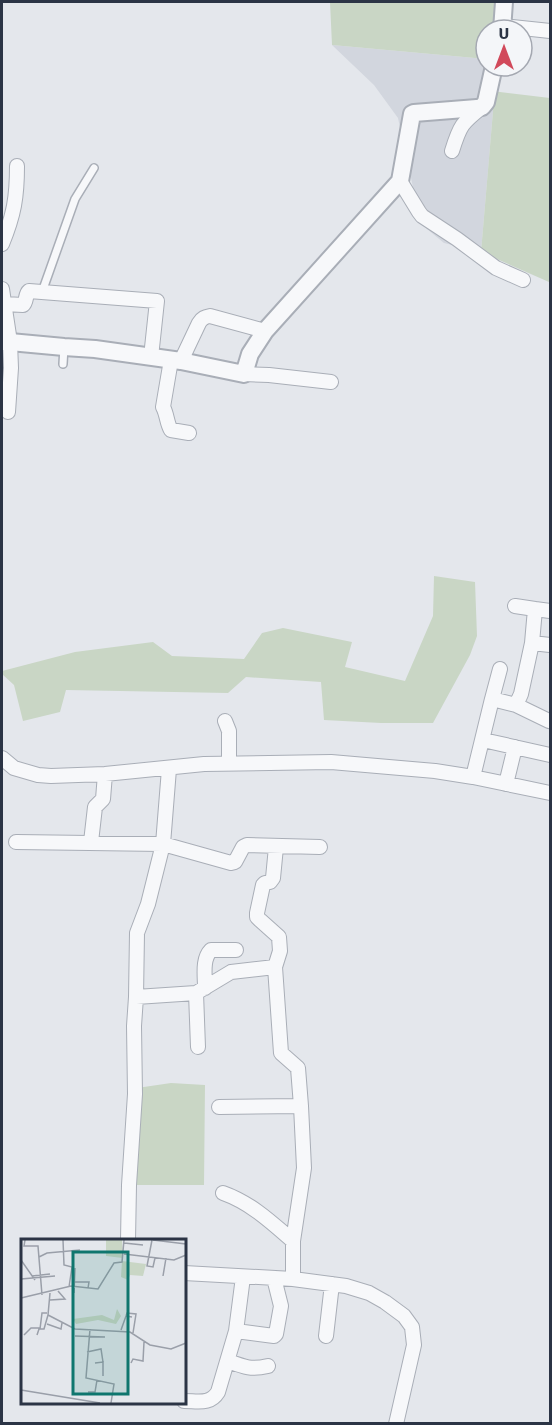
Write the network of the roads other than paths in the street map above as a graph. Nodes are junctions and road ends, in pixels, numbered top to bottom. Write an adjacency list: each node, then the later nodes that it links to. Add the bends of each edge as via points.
1 (504, 2): 2 (street)
2 (503, 18)
3 (534, 30): 4 (street)
4 (550, 31)
5 (491, 78): 6 (street)
6 (482, 107): 7 (street, via 463,122); 10 (street, via 412,114)
7 (452, 151)
8 (17, 166): 11 (street, via 15,204)
9 (94, 168): 14 (lane, via 75,199)
10 (400, 181): 12 (street, via 422,216 496,268); 16 (street)
11 (2, 244)
12 (523, 280)
13 (2, 290): 15 (street)
14 (42, 292): 15 (street, via 28,292 23,305); 18 (street, via 157,301)
15 (4, 304): 17 (street)
16 (265, 331): 19 (street, via 206,316); 20 (street, via 250,354)
17 (6, 342): 18 (street, via 63,356 95,349); 22 (street, via 10,368)
18 (151, 357): 19 (street)
19 (176, 361): 20 (street); 23 (street, via 163,407 171,429)
20 (244, 374): 21 (street)
21 (331, 382)
22 (8, 412)
23 (189, 433)
24 (515, 606): 25 (street)
25 (535, 609): 26 (street); 27 (street)
26 (550, 611)
27 (532, 643): 28 (street); 31 (street)
28 (550, 645)
29 (500, 669): 30 (street)
30 (492, 699): 31 (street); 34 (street)
31 (516, 705): 32 (street)
32 (550, 720)
33 (225, 721): 38 (street, via 229,731)
34 (483, 740): 35 (street); 41 (street)
35 (515, 747): 36 (street); 42 (street)
36 (550, 755)
37 (2, 758): 40 (street, via 14,768 38,775)
38 (229, 764): 39 (street); 41 (street, via 331,762)
39 (169, 769): 40 (street); 46 (street)
40 (105, 774): 45 (street, via 103,800 95,807)
41 (473, 777): 42 (street)
42 (506, 784): 43 (street)
43 (550, 793)
44 (16, 842): 45 (street)
45 (91, 842): 46 (street)
46 (163, 844): 47 (street, via 231,863 244,846); 52 (street, via 137,933)
47 (276, 847): 48 (street); 50 (street, via 273,878 263,885 257,913 279,937)
48 (320, 847)
49 (236, 950): 51 (street, via 208,952)
50 (275, 967): 51 (street, via 231,972); 54 (street, via 281,1053 298,1068)
51 (201, 990): 52 (street); 53 (street)
52 (136, 997): 57 (street)
53 (198, 1047)
54 (301, 1106): 55 (street); 58 (street, via 303,1186)
55 (219, 1107)
56 (223, 1193): 58 (street, via 257,1211)
57 (128, 1239)
58 (293, 1241): 62 (street)
59 (186, 1273): 60 (street)
60 (243, 1277): 61 (street); 64 (street)
61 (274, 1278): 62 (street); 64 (street, via 281,1306 276,1334)
62 (293, 1279): 63 (street)
63 (332, 1284): 65 (street); 69 (street, via 369,1293 404,1316 412,1327 414,1345)
64 (236, 1331): 66 (street)
65 (326, 1336)
66 (228, 1361): 67 (street, via 255,1369); 68 (street, via 214,1398)
67 (268, 1366)
68 (186, 1401)
69 (396, 1424)

